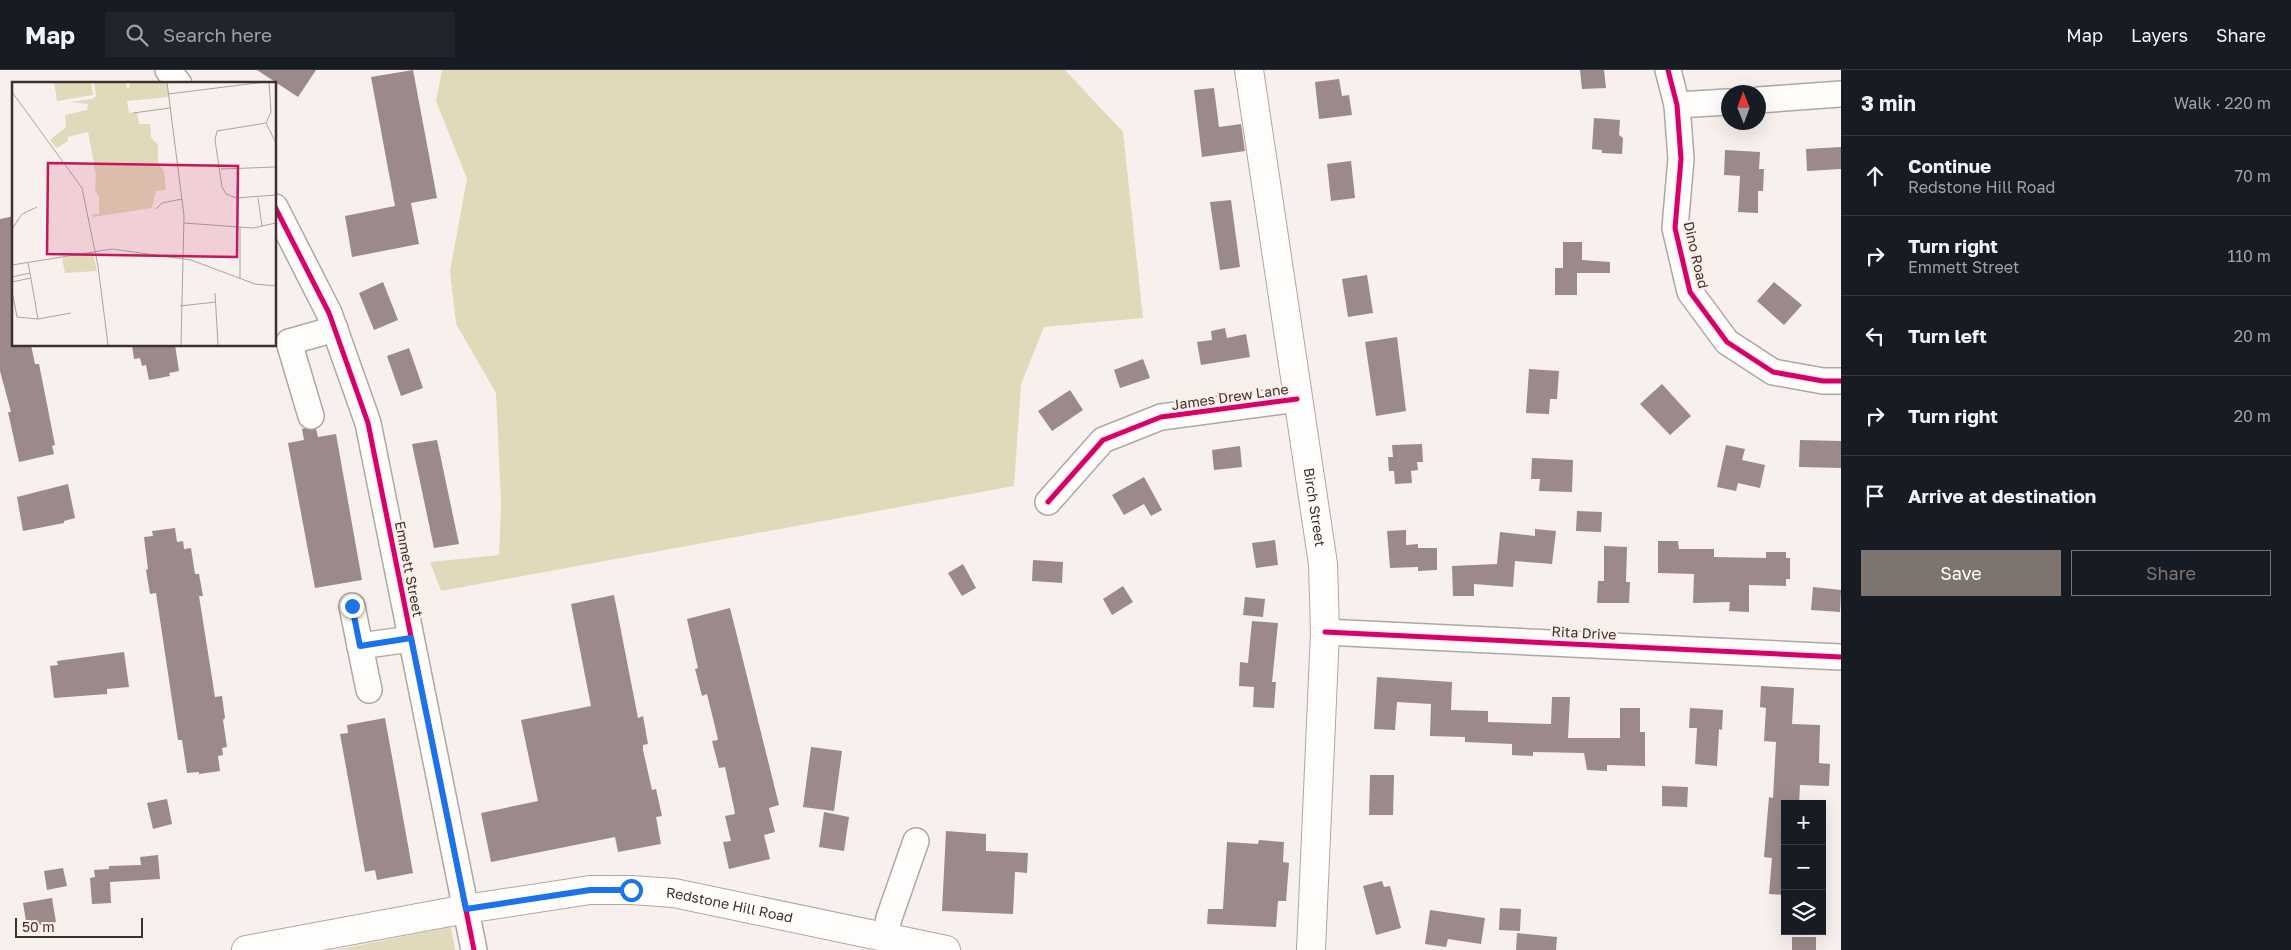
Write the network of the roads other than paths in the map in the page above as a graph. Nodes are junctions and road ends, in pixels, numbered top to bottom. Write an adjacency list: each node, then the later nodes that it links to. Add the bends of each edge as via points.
1 (168, 70): 4 (street)
2 (1248, 70): 12 (main road, Birch Street)
3 (1668, 70): 8 (street, Dino Road)
4 (177, 82)
5 (1841, 94): 6 (street)
6 (1766, 99)
7 (1721, 102): 8 (street)
8 (1677, 105): 11 (street, Dino Road, via 1681,158 1676,228 1690,292 1727,342 1773,372)
9 (276, 209): 10 (street, Emmett Street)
10 (335, 329): 13 (street, via 289,342); 17 (street, Emmett Street, via 368,423)
11 (1841, 381)
12 (1297, 399): 14 (street, James Drew Lane, via 1161,417 1103,440); 16 (main road, Birch Street, via 1323,564)
13 (311, 416)
14 (1048, 502)
15 (352, 606): 18 (street)
16 (1325, 632): 19 (street, Rita Drive); 27 (main road, Birch Street)
17 (411, 638): 18 (street); 22 (street, Emmett Street)
18 (360, 646): 20 (street)
19 (1841, 657)
20 (369, 690)
21 (916, 841): 23 (street)
22 (466, 909): 23 (main road, Redstone Hill Road, via 590,890 631,890 674,894); 24 (main road, Redstone Hill Road); 25 (street, Emmett Street)
23 (885, 938): 26 (main road, Redstone Hill Road)
24 (246, 950)
25 (474, 950)
26 (946, 950)
27 (1311, 950)

